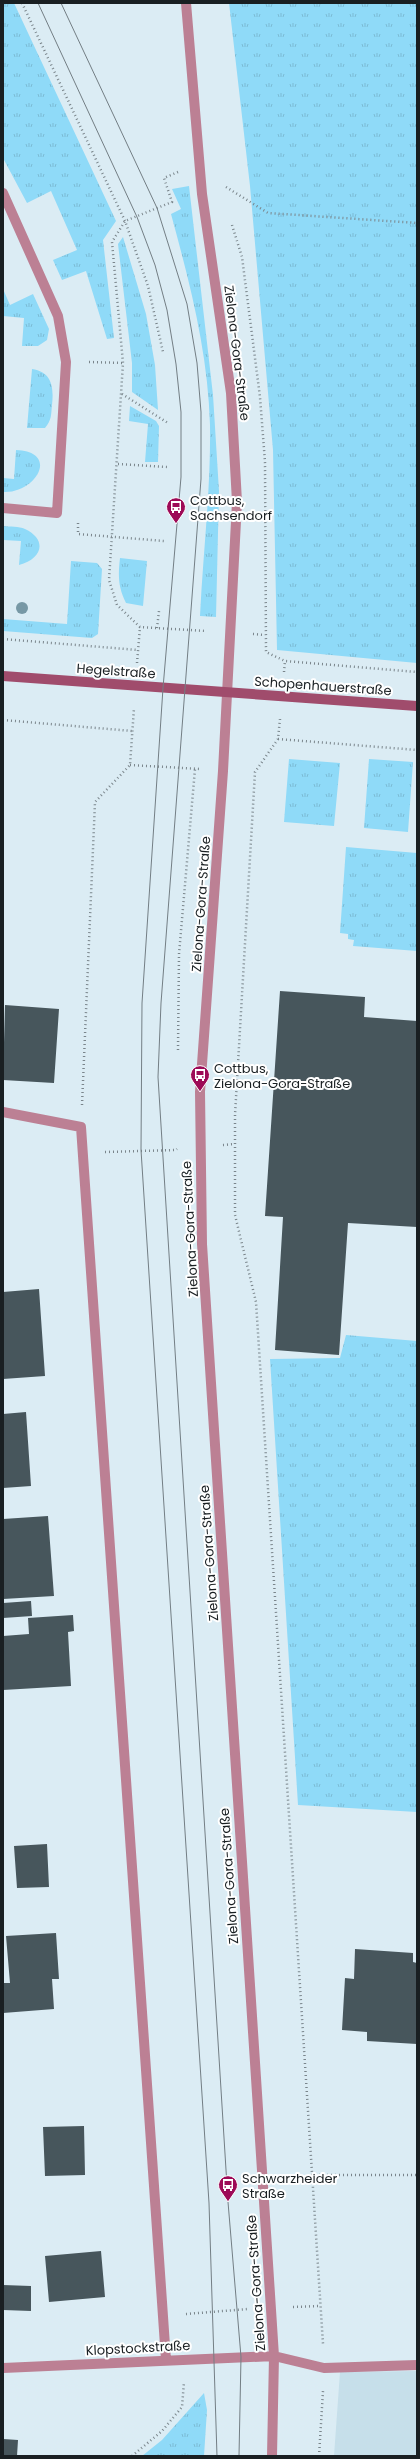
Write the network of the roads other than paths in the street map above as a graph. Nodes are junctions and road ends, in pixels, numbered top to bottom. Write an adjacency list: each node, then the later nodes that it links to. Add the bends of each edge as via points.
1 (186, 3): 5 (street, Zielona-Gora-Straße, via 202,194 231,394 237,502)
2 (3, 193): 3 (street, via 58,316 66,362 57,513)
3 (3, 508)
4 (3, 676): 5 (street, Hegelstraße)
5 (228, 692): 6 (street, Schopenhauerstraße); 8 (street, Zielona-Gora-Straße, via 200,1092 200,1156 205,1283)
6 (417, 706)
7 (3, 1112): 9 (street, via 81,1127)
8 (274, 2356): 9 (street, Klopstockstraße); 10 (street, via 324,2368); 12 (street, Zielona-Gora-Straße)
9 (166, 2360): 11 (street, Klopstockstraße)
10 (417, 2365)
11 (3, 2368)
12 (272, 2456)

